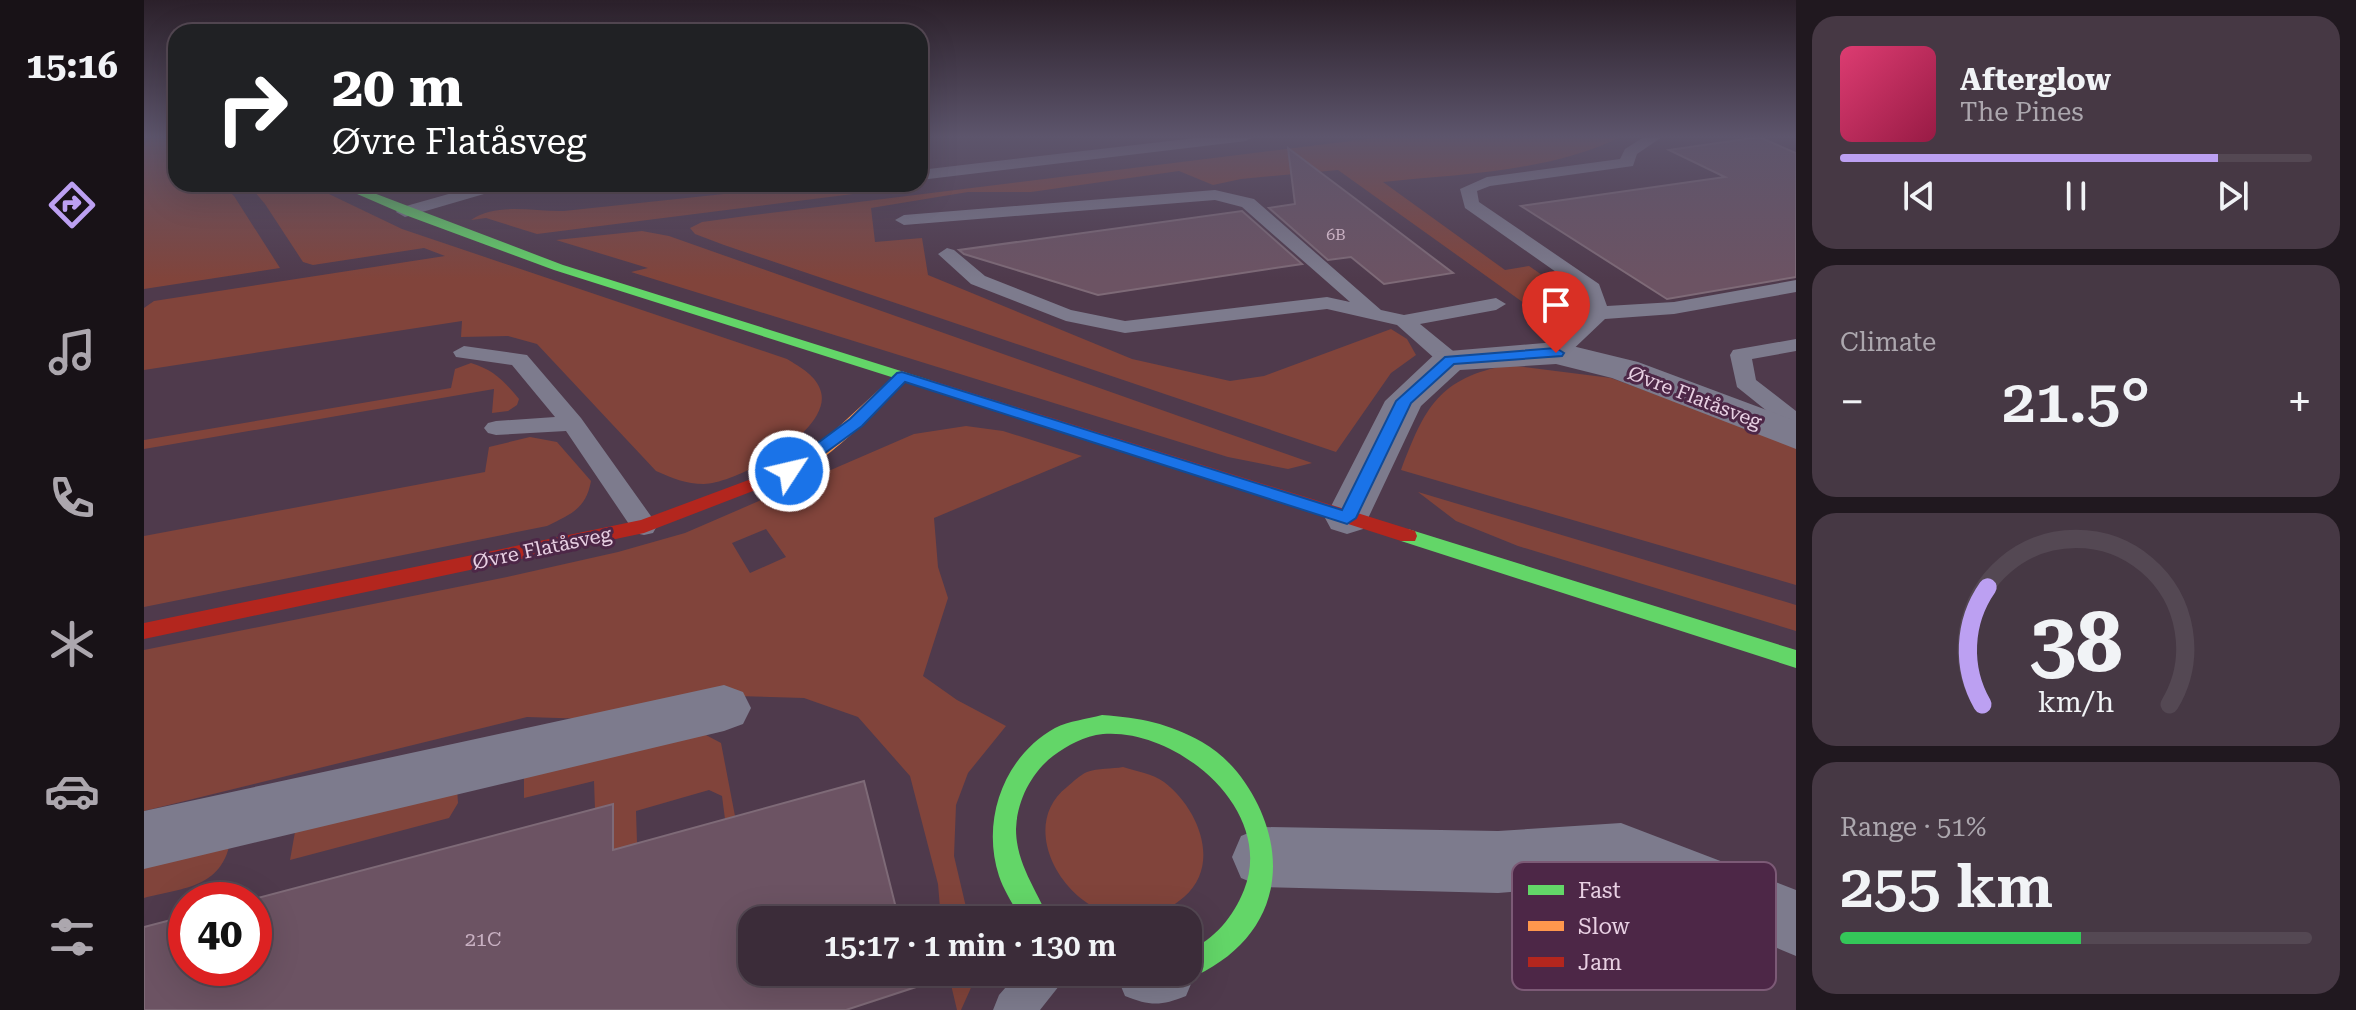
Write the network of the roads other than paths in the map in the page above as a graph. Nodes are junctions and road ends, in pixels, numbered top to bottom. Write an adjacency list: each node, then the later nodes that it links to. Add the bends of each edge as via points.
1 (1481, 184): 9 (lane, via 1468,189 1471,204 1592,288)
2 (359, 192): 4 (street)
3 (474, 192): 4 (lane)
4 (405, 212): 16 (street, via 591,278)
5 (904, 220): 10 (lane, via 1215,195 1238,199)
6 (947, 254): 10 (lane, via 978,280 1066,315 1125,327 1327,303)
7 (1796, 286): 9 (lane, via 1674,308)
8 (1496, 304): 11 (lane)
9 (1599, 313): 14 (lane)
10 (1375, 314): 11 (lane)
11 (1404, 321): 15 (lane)
12 (1796, 345): 18 (lane, via 1741,355 1745,382)
13 (464, 352): 17 (lane, via 519,360)
14 (1556, 353): 15 (street, Øvre Flatåsveg); 20 (street, Øvre Flatåsveg, via 1625,370)
15 (1450, 360): 21 (street, via 1404,401)
16 (902, 376): 21 (street); 22 (street, Øvre Flatåsveg, via 856,423 789,471)
17 (573, 423): 19 (lane); 22 (lane)
18 (1796, 423)
19 (496, 428)
20 (1796, 436)
21 (1347, 518): 24 (street)
22 (644, 526): 23 (street, Øvre Flatåsveg)
23 (144, 631)
24 (1796, 659)
25 (724, 708): 26 (street)
26 (144, 840)
27 (1263, 857): 28 (street, via 1498,862 1621,853); 29 (street, via 1253,816 1232,780 1202,752 1166,732 1128,723 1090,725 1060,736 1034,754 1015,779 1003,811 1003,846 1013,883); 32 (street, via 1258,898 1238,934)
28 (1644, 862)
29 (1027, 906)
30 (1776, 915): 31 (street)
31 (1796, 923)
32 (1202, 961)
33 (1034, 986): 34 (lane)
34 (1014, 1010)

